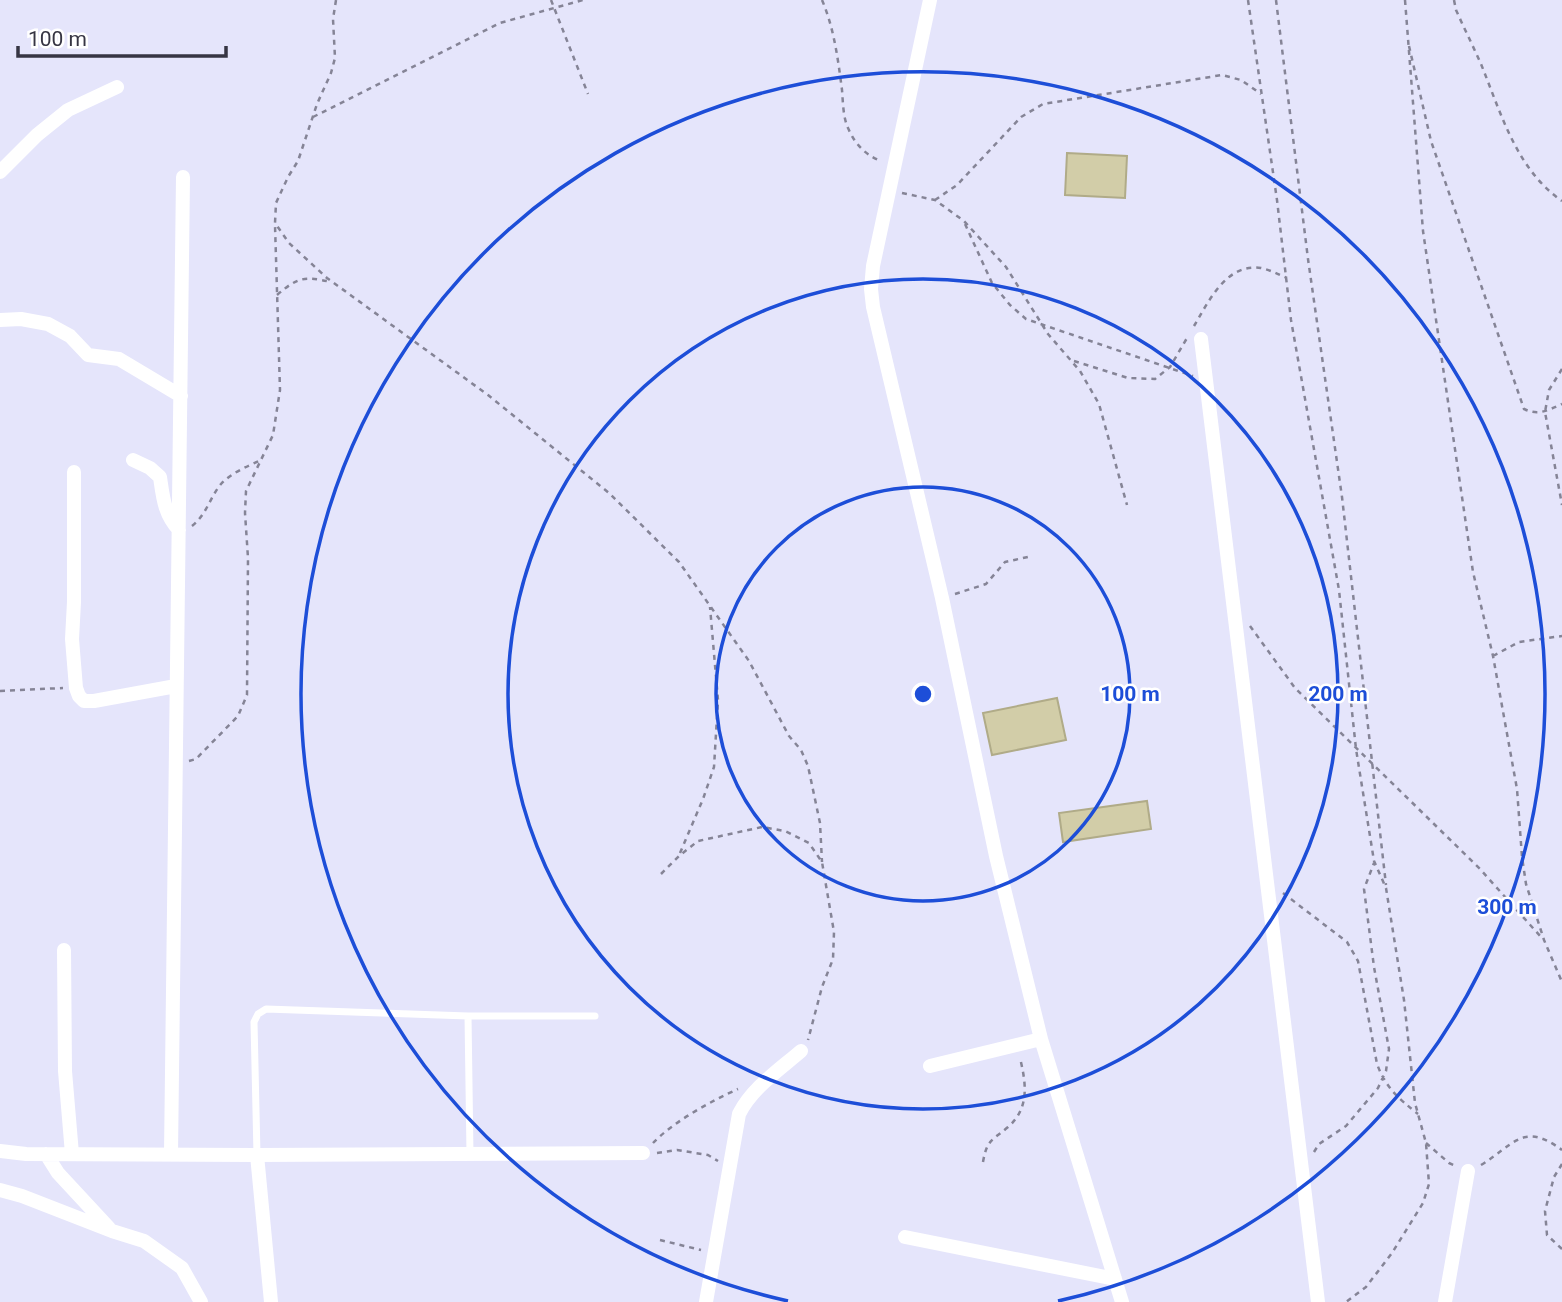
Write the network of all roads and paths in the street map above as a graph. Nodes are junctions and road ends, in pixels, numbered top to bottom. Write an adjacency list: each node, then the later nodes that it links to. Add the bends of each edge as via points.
1 (336, 0): 15 (path, via 335,58)
2 (551, 0): 10 (path)
3 (583, 0): 10 (path)
4 (822, 0): 16 (path, via 837,52 846,126 870,157)
5 (930, 0): 16 (street)
6 (1248, 0): 14 (path)
7 (1276, 0): 54 (path)
8 (1405, 0): 11 (path)
9 (1454, 0): 21 (path, via 1498,111 1525,164)
10 (554, 8): 13 (path); 15 (path, via 500,23)
11 (1407, 36): 36 (path, via 1431,141 1524,409); 48 (path, via 1423,231 1473,572)
12 (117, 87): 17 (street, via 68,110)
13 (588, 94)
14 (1262, 95): 20 (path, via 1241,80 1222,75 1043,104 1021,117 957,185); 24 (path)
15 (313, 117): 23 (path, via 298,161 276,203)
16 (894, 167): 19 (street)
17 (0, 172)
18 (183, 177): 34 (street)
19 (889, 191): 20 (path); 44 (street, via 873,266 873,307)
20 (935, 200): 22 (path)
21 (1562, 201)
22 (964, 221): 28 (path, via 1006,267); 28 (path, via 992,283 1026,319)
23 (275, 223): 25 (path, via 289,243); 26 (path)
24 (1287, 278): 31 (path, via 1258,267 1240,270 1219,285); 52 (path, via 1339,590)
25 (334, 283): 26 (path, via 311,278 292,282); 45 (path, via 488,395 609,493 679,562)
26 (277, 295): 38 (path, via 279,390 273,435)
27 (0, 320): 34 (street, via 48,324 70,336 88,355 119,359)
28 (1042, 325): 30 (path); 31 (path)
29 (1201, 339): 33 (street)
30 (1071, 360): 31 (path, via 1128,378 1155,379); 40 (path, via 1099,404)
31 (1170, 367): 33 (path)
32 (1562, 369): 36 (path, via 1549,390)
33 (1206, 382): 59 (street)
34 (181, 396): 42 (street)
35 (1562, 404): 36 (path)
36 (1545, 412): 41 (path)
37 (133, 460): 42 (street, via 160,477 164,504)
38 (261, 460): 42 (path, via 222,484 200,519); 53 (path, via 246,491 247,695 238,716 195,759)
39 (74, 472): 50 (street, via 72,639)
40 (1127, 505)
41 (1562, 505)
42 (179, 534): 49 (street)
43 (1032, 556): 44 (path, via 1005,562 986,584)
44 (942, 598): 66 (street, via 996,856)
45 (709, 605): 55 (path, via 718,699 714,767); 57 (path, via 749,661 801,750 820,823)
46 (1249, 623): 52 (path, via 1295,688)
47 (1562, 636): 48 (path, via 1518,642)
48 (1493, 656): 61 (path, via 1517,789 1526,884)
49 (176, 686): 50 (street, via 94,701 83,701); 53 (street)
50 (76, 688): 51 (path)
51 (0, 691)
52 (1356, 749): 54 (path); 56 (path)
53 (176, 765): 79 (street)
54 (1373, 765): 60 (path); 61 (path, via 1480,869)
55 (679, 856): 57 (path, via 698,841 762,827 785,831 809,844); 58 (path)
56 (1374, 861): 60 (path); 70 (path, via 1364,889 1389,1049)
57 (822, 862): 68 (path, via 834,932 833,958 809,1039)
58 (661, 874)
59 (1267, 879): 70 (path, via 1347,942 1358,961); 84 (street)
60 (1386, 888): 72 (path)
61 (1544, 940): 63 (path)
62 (64, 950): 78 (street, via 65,1071)
63 (1562, 982)
64 (468, 1016): 65 (lane); 80 (lane); 81 (lane, via 266,1009 258,1014 254,1022)
65 (595, 1016)
66 (1041, 1039): 67 (street); 93 (street)
67 (1017, 1045): 69 (street); 82 (path, via 1026,1081 1024,1098 1010,1125 986,1147)
68 (801, 1051): 86 (street, via 746,1101)
69 (930, 1066)
70 (1382, 1078): 72 (path, via 1396,1097); 84 (path, via 1346,1126 1319,1144)
71 (742, 1088): 76 (path, via 662,1133)
72 (1418, 1114): 73 (path)
73 (1426, 1143): 85 (path, via 1449,1163); 99 (path, via 1429,1184 1423,1203 1366,1287)
74 (1562, 1150): 85 (path, via 1534,1135 1519,1138)
75 (0, 1151): 77 (street)
76 (643, 1153): 80 (street); 86 (path, via 677,1150 708,1155)
77 (46, 1154): 78 (street); 88 (street)
78 (72, 1154): 79 (street)
79 (171, 1154): 81 (street)
80 (470, 1154): 81 (street)
81 (257, 1155): 95 (street)
82 (983, 1162)
83 (1562, 1164): 91 (path, via 1545,1211 1547,1235)
84 (1302, 1170): 98 (street)
85 (1468, 1171): 100 (street)
86 (729, 1175): 92 (street)
87 (0, 1190): 88 (street)
88 (112, 1231): 94 (street, via 144,1241 166,1255 182,1268)
89 (905, 1237): 93 (street)
90 (660, 1240): 92 (path)
91 (1562, 1249)
92 (714, 1254): 96 (street)
93 (1115, 1279): 97 (street)
94 (201, 1302)
95 (271, 1302)
96 (706, 1302)
97 (1122, 1302)
98 (1318, 1302)
99 (1346, 1302)
100 (1445, 1302)

